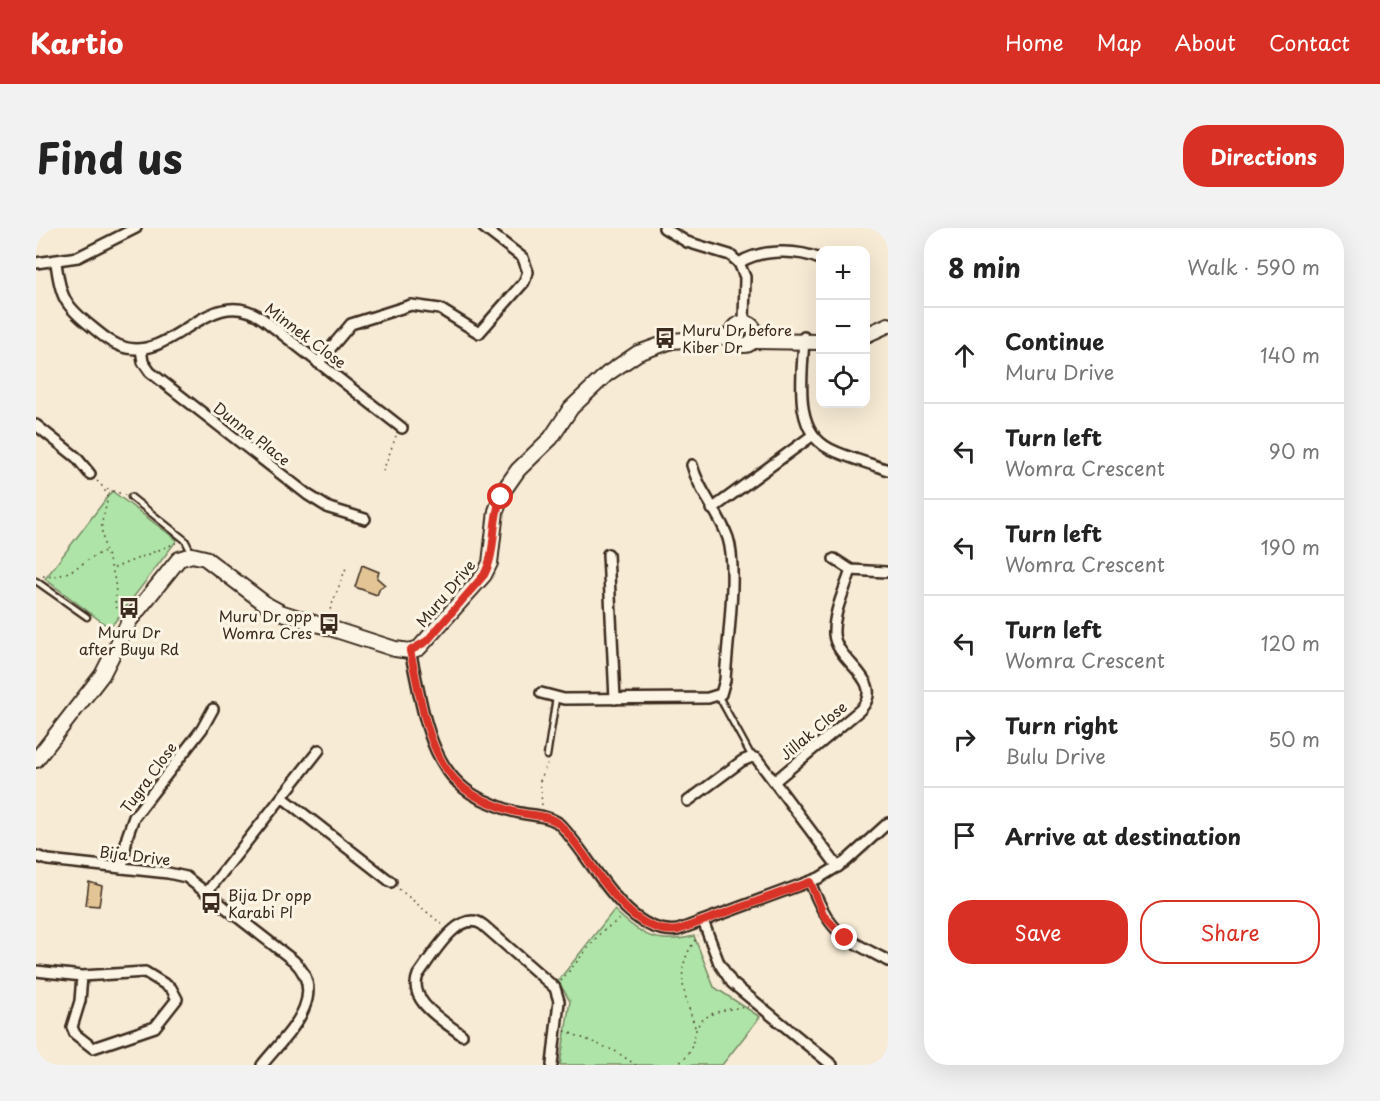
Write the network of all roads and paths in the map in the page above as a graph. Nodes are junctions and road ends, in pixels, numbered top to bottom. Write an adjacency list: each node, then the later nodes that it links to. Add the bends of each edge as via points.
1 (136, 228): 5 (street, via 85,255)
2 (484, 228): 18 (street, via 523,258 532,273 479,333 440,309 411,305 351,324)
3 (664, 228): 7 (street, via 687,242 730,255)
4 (816, 258): 7 (street, via 757,253)
5 (56, 262): 6 (street); 17 (street, via 60,292 72,311 113,344)
6 (36, 263)
7 (739, 263): 9 (street, via 745,280)
8 (888, 325): 10 (street)
9 (750, 331): 12 (street, via 735,327); 12 (street, via 743,344); 14 (street)
10 (870, 332)
11 (888, 333): 15 (street)
12 (734, 336): 44 (street, Muru Drive, via 672,341 638,353 607,374 571,408 551,438 518,470 504,490 494,520 490,562 482,579 427,641)
13 (816, 337): 14 (street)
14 (804, 339): 16 (street); 21 (street, via 803,411)
15 (870, 340)
16 (816, 341)
17 (141, 349): 18 (street, Minnek Close, via 215,312 238,308 257,315); 29 (street, Dunna Place, via 150,372 308,495 329,508)
18 (318, 363): 20 (street, Minnek Close)
19 (36, 425): 25 (street, via 76,457)
20 (402, 428): 24 (path)
21 (813, 435): 23 (street, via 830,449); 28 (street)
22 (692, 465): 28 (street)
23 (888, 470)
24 (382, 471)
25 (90, 474): 26 (path)
26 (106, 489): 27 (path); 31 (path, via 108,499 101,526)
27 (131, 497): 30 (lane)
28 (712, 509): 46 (street, via 728,539 732,559 725,680)
29 (365, 519)
30 (185, 540): 33 (lane); 35 (path)
31 (106, 550): 35 (path); 39 (path, via 65,576)
32 (608, 554): 48 (street)
33 (192, 555): 43 (street, via 171,566); 44 (street, via 209,561 280,612)
34 (834, 559): 37 (street)
35 (112, 568): 43 (path, via 117,579 115,606)
36 (346, 568): 42 (path)
37 (851, 570): 38 (street); 54 (street, Jillak Close, via 834,634 837,646 868,684 868,699)
38 (886, 572)
39 (36, 575)
40 (36, 581): 41 (lane)
41 (87, 617)
42 (326, 619)
43 (129, 620): 53 (street, via 102,675)
44 (410, 651): 57 (street, via 434,747 449,774 478,798 515,812)
45 (541, 693): 47 (street)
46 (718, 695): 48 (street); 52 (lane)
47 (556, 698): 48 (street); 51 (lane)
48 (615, 699)
49 (213, 709): 61 (street, Tugra Close, via 134,817)
50 (319, 750): 55 (street)
51 (547, 756): 57 (path, via 540,778)
52 (752, 757): 54 (street, via 762,762); 56 (street)
53 (36, 760)
54 (775, 781): 60 (street)
55 (282, 797): 62 (street); 64 (street)
56 (688, 801)
57 (539, 815): 65 (street, via 565,829 608,889)
58 (888, 823): 60 (street)
59 (36, 856): 61 (street, Bija Drive)
60 (838, 867): 63 (street)
61 (122, 868): 64 (street, Bija Drive, via 180,875)
62 (391, 882): 68 (path)
63 (810, 882): 66 (street); 69 (street, via 833,928)
64 (207, 892): 77 (street, Bija Drive, via 294,961 307,978 305,1010)
65 (630, 910): 66 (street, via 662,930 678,930); 72 (path, via 602,931)
66 (703, 921): 73 (street, via 724,973)
67 (702, 931): 75 (path, via 685,956 682,970)
68 (452, 932): 72 (street, via 464,921 479,921); 76 (street, via 418,975 415,987 420,999)
69 (888, 961)
70 (36, 971): 71 (street)
71 (82, 976): 71 (street, via 146,972 171,988 177,999 155,1027 93,1048 75,1034 72,1026)
72 (555, 988): 74 (street, via 559,999)
73 (760, 1007): 75 (path, via 713,1011); 81 (street)
74 (556, 1028): 78 (street); 79 (path)
75 (695, 1028): 80 (path, via 688,1054)
76 (462, 1035)
77 (262, 1065)
78 (552, 1065)
79 (636, 1065)
80 (675, 1065)
81 (832, 1065)

